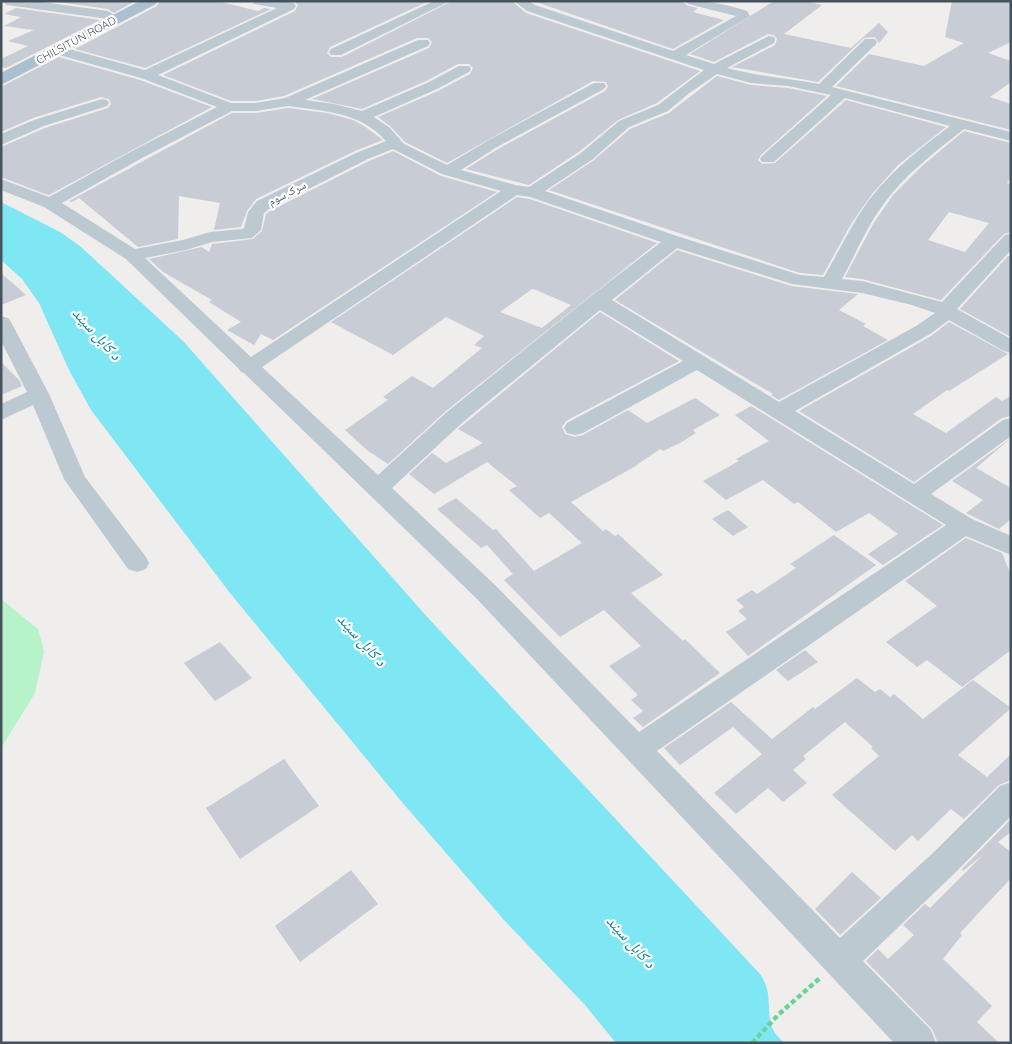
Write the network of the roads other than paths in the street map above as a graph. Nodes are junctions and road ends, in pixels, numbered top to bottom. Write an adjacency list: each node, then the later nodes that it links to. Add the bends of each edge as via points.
1 (7, 1): 8 (street)
2 (135, 1): 8 (main road, CHILSITUN ROAD)
3 (151, 1): 12 (main road, CHILSITUN ROAD)
4 (258, 1): 18 (street, via 290,6)
5 (444, 1): 13 (street)
6 (520, 1): 14 (street, via 532,8)
7 (692, 1): 14 (street, via 722,7 744,16)
8 (108, 15): 17 (main road, CHILSITUN ROAD)
9 (769, 40): 16 (street)
10 (870, 42): 21 (street)
11 (423, 43): 23 (street)
12 (58, 50): 18 (street); 19 (main road, CHILSITUN ROAD)
13 (336, 52)
14 (674, 56): 16 (street)
15 (464, 69): 26 (street)
16 (714, 69): 21 (street, via 751,79); 35 (street, via 663,108 624,124 587,156)
17 (1, 70)
18 (146, 75): 25 (street)
19 (1, 80)
20 (599, 86): 32 (street)
21 (822, 89): 22 (street)
22 (842, 93): 27 (street); 31 (street)
23 (288, 102): 25 (street); 26 (street, via 334,108)
24 (102, 103): 29 (street, via 38,123)
25 (229, 107): 36 (street)
26 (363, 116): 30 (street, via 385,131)
27 (962, 123): 28 (street); 40 (street, via 886,190)
28 (1011, 137)
29 (1, 140)
30 (395, 143): 32 (street); 39 (street, سرک سوم, via 263,205 256,212 252,230 246,234 210,237)
31 (768, 159)
32 (448, 171): 34 (street)
33 (1, 184): 36 (street)
34 (514, 190): 35 (street); 46 (street)
35 (532, 192): 38 (street)
36 (50, 203): 39 (street)
37 (1011, 239): 42 (street)
38 (674, 241): 40 (street, via 798,280); 41 (street)
39 (132, 256): 46 (street)
40 (831, 282): 42 (street)
41 (598, 300): 45 (street); 52 (street, via 455,417)
42 (945, 310): 44 (street); 48 (street, via 944,315 922,330)
43 (1, 322): 47 (street)
44 (1011, 347)
45 (699, 361): 48 (street); 51 (street)
46 (248, 368): 52 (street)
47 (39, 394): 49 (street); 56 (street, via 75,479)
48 (780, 411): 53 (street)
49 (1, 413)
50 (1011, 425): 53 (street)
51 (574, 428)
52 (378, 488): 57 (street, via 486,592)
53 (914, 495): 54 (street)
54 (964, 525): 55 (street); 57 (street)
55 (1011, 546)
56 (137, 563)
57 (636, 750): 59 (street)
58 (1011, 795): 59 (street)
59 (839, 962): 60 (street)
60 (918, 1043)

